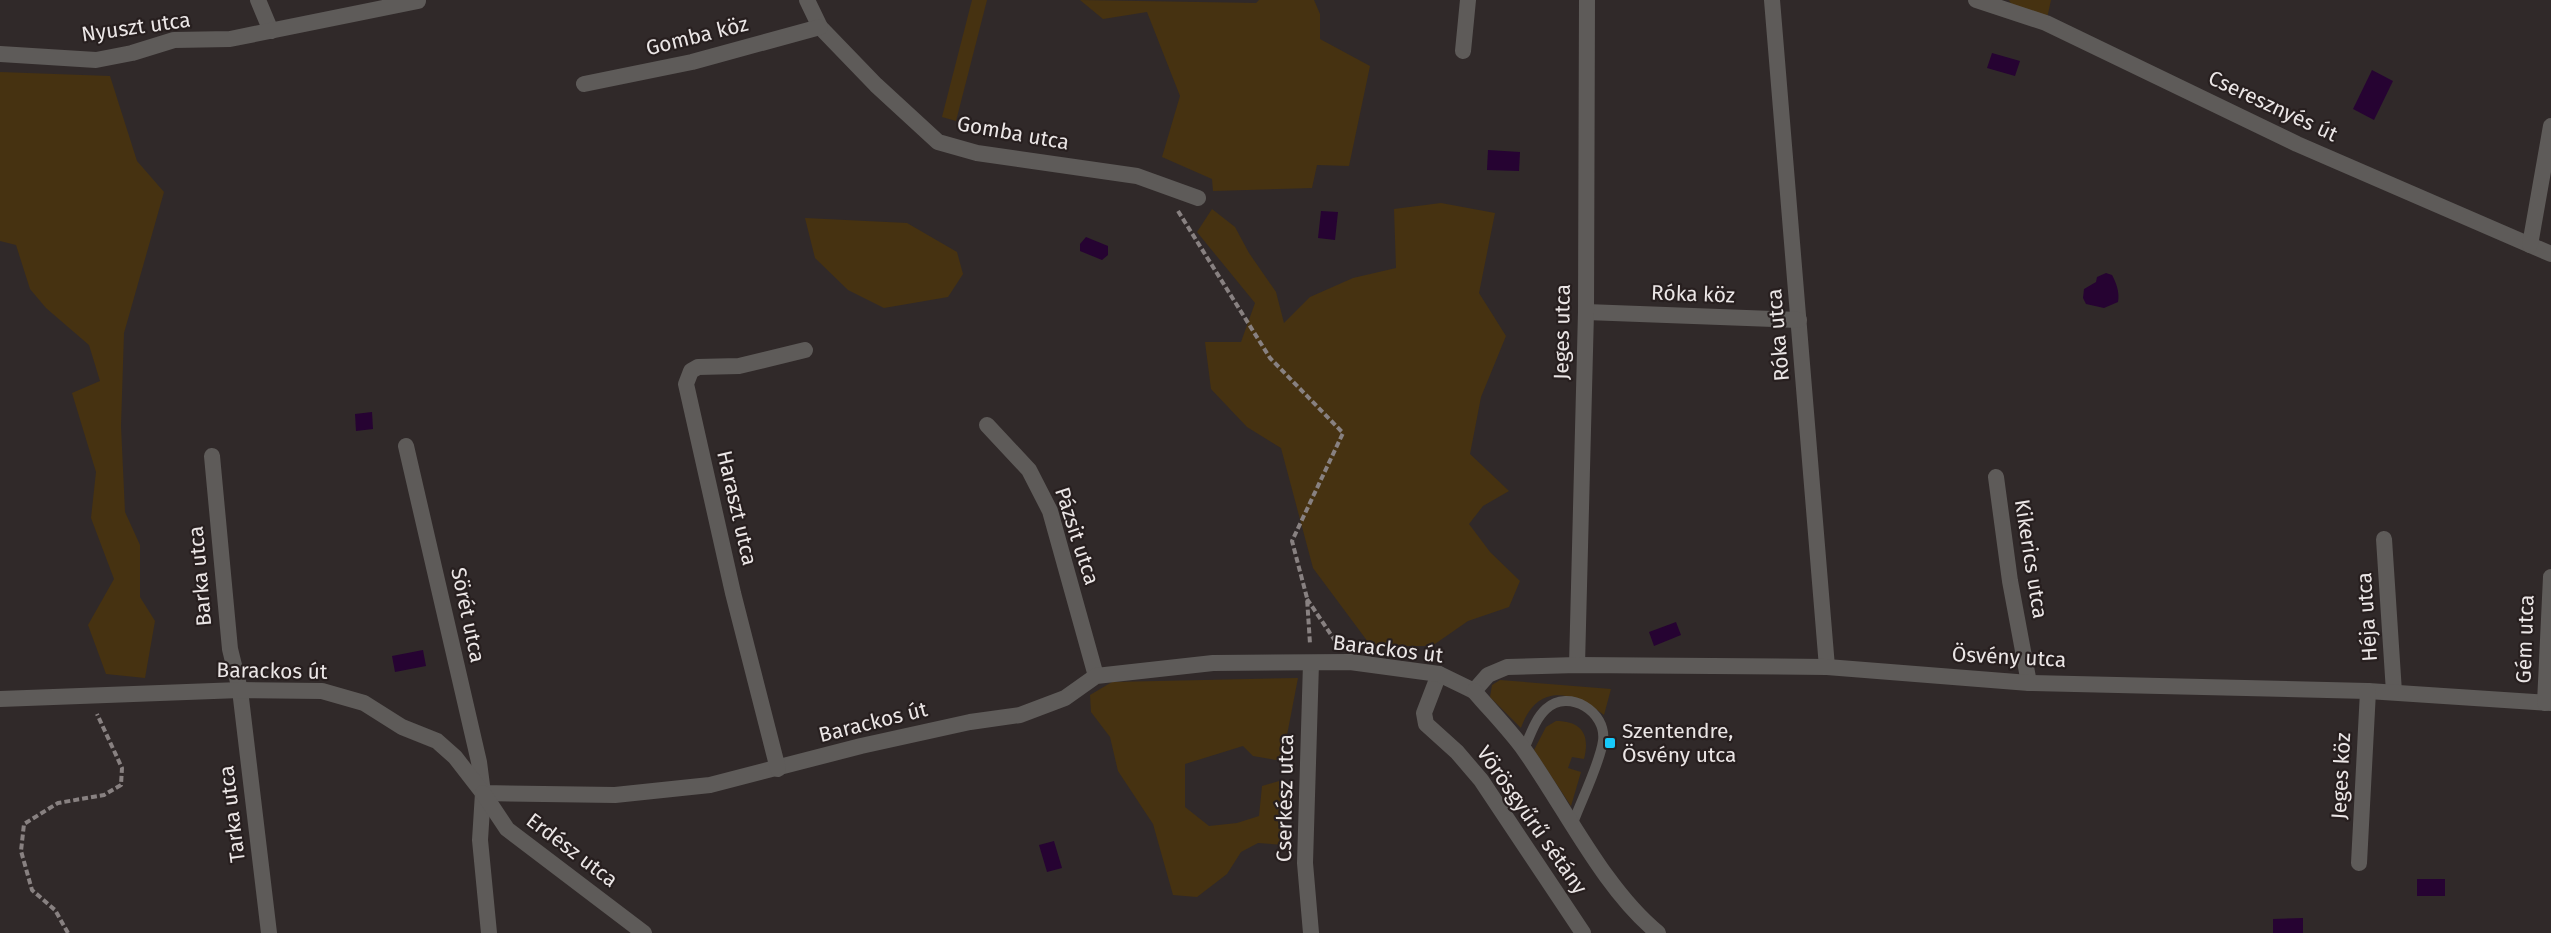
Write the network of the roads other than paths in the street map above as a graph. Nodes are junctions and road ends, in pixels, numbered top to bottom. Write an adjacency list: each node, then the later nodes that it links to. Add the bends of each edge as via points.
1 (258, 0): 10 (street)
2 (807, 0): 9 (street, Gomba utca)
3 (1468, 0): 11 (street)
4 (1587, 0): 18 (street, Jeges utca)
5 (1772, 0): 19 (street, Róka utca)
6 (1976, 0): 8 (street, Cseresznyés út)
7 (418, 1): 10 (street, Nyuszt utca)
8 (2013, 7): 16 (street, Cseresznyés út, via 2296,144)
9 (820, 27): 13 (street, Gomba köz, via 692,62); 15 (street, Gomba utca, via 938,142 977,153 1137,176)
10 (271, 31): 12 (street, Nyuszt utca, via 230,39 174,40 96,60)
11 (1463, 51)
12 (0, 54)
13 (584, 84)
14 (2551, 126): 16 (street)
15 (1198, 198)
16 (2530, 245): 17 (street, Cseresznyés út)
17 (2551, 254)
18 (1586, 312): 19 (street, Róka köz); 28 (street, Jeges utca)
19 (1799, 320): 29 (street, Róka utca)
20 (805, 350): 40 (street, Haraszt utca, via 739,366 698,367 691,371 686,384)
21 (987, 425): 31 (street, Pázsit utca, via 1029,470 1050,511)
22 (406, 446): 41 (street, Sörét utca)
23 (212, 456): 33 (street, Barka utca, via 230,649)
24 (1996, 477): 32 (street, Kikerics utca)
25 (2384, 539): 36 (street, Héja utca)
26 (2551, 577): 38 (street, Gém utca)
27 (1311, 663): 30 (street, Barackos út, via 1350,662); 31 (street, Barackos út, via 1213,663); 47 (street, Cserkész utca, via 1305,863)
28 (1577, 664): 29 (street, Ösvény utca); 35 (street, Ösvény utca, via 1507,667 1488,675)
29 (1827, 667): 32 (street, Ösvény utca)
30 (1439, 674): 35 (street, Barackos út); 48 (street, Vörösgyűrű sétány, via 1424,713 1426,724 1481,780)
31 (1096, 676): 40 (street, Barackos út, via 1065,698 1020,715 861,746)
32 (2029, 683): 34 (street, Ösvény utca)
33 (240, 690): 37 (street, Barackos út); 41 (street, Barackos út, via 322,691 364,703 402,728 437,741); 44 (street, Tarka utca)
34 (2368, 691): 36 (street, Ösvény utca); 43 (street, Jeges köz)
35 (1474, 692): 39 (street, Barackos út)
36 (2394, 692): 38 (street, Ösvény utca)
37 (0, 699)
38 (2548, 703)
39 (1524, 749): 42 (street, Barackos út); 42 (lane, via 1547,708 1561,702 1578,703 1593,710 1603,740)
40 (778, 769): 41 (street, Barackos út, via 710,785 615,795)
41 (483, 793): 45 (street, Sörét utca, via 480,840); 46 (street, Erdész utca, via 507,829)
42 (1573, 823): 49 (street, Barackos út, via 1616,889)
43 (2359, 863)
44 (269, 933)
45 (489, 933)
46 (644, 933)
47 (1311, 933)
48 (1583, 933)
49 (1658, 933)

